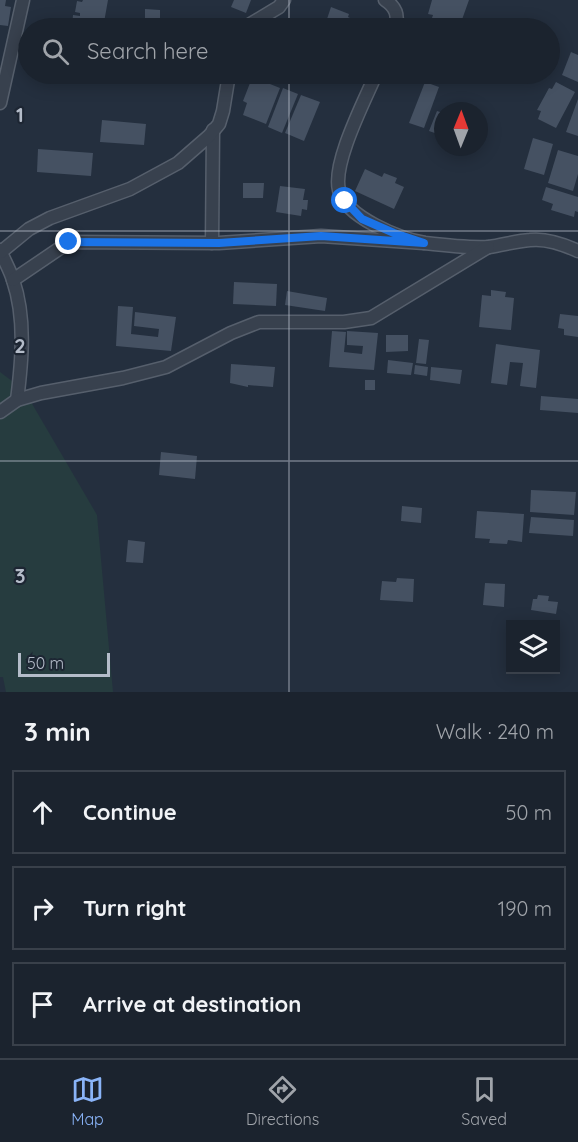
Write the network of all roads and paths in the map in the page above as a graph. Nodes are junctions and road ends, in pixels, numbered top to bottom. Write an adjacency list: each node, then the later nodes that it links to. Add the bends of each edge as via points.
1 (23, 0): 4 (street)
2 (284, 0): 5 (street)
3 (386, 0): 6 (street, via 393,6)
4 (19, 18)
5 (261, 18)
6 (396, 18)
7 (18, 22): 10 (street)
8 (227, 84): 11 (street, via 219,124)
9 (372, 84): 13 (street, via 342,157 339,190 362,219)
10 (0, 103)
11 (213, 130): 12 (street); 15 (street, via 178,164 130,189 50,218)
12 (213, 243): 13 (street, via 321,236); 17 (street, via 69,242)
13 (424, 243): 14 (street)
14 (488, 247): 16 (street, via 532,239 559,242); 18 (street, via 371,318 344,322 259,322 166,367)
15 (0, 251): 17 (street)
16 (578, 251)
17 (13, 280): 18 (street, via 21,320)
18 (17, 400): 19 (street)
19 (0, 412)

